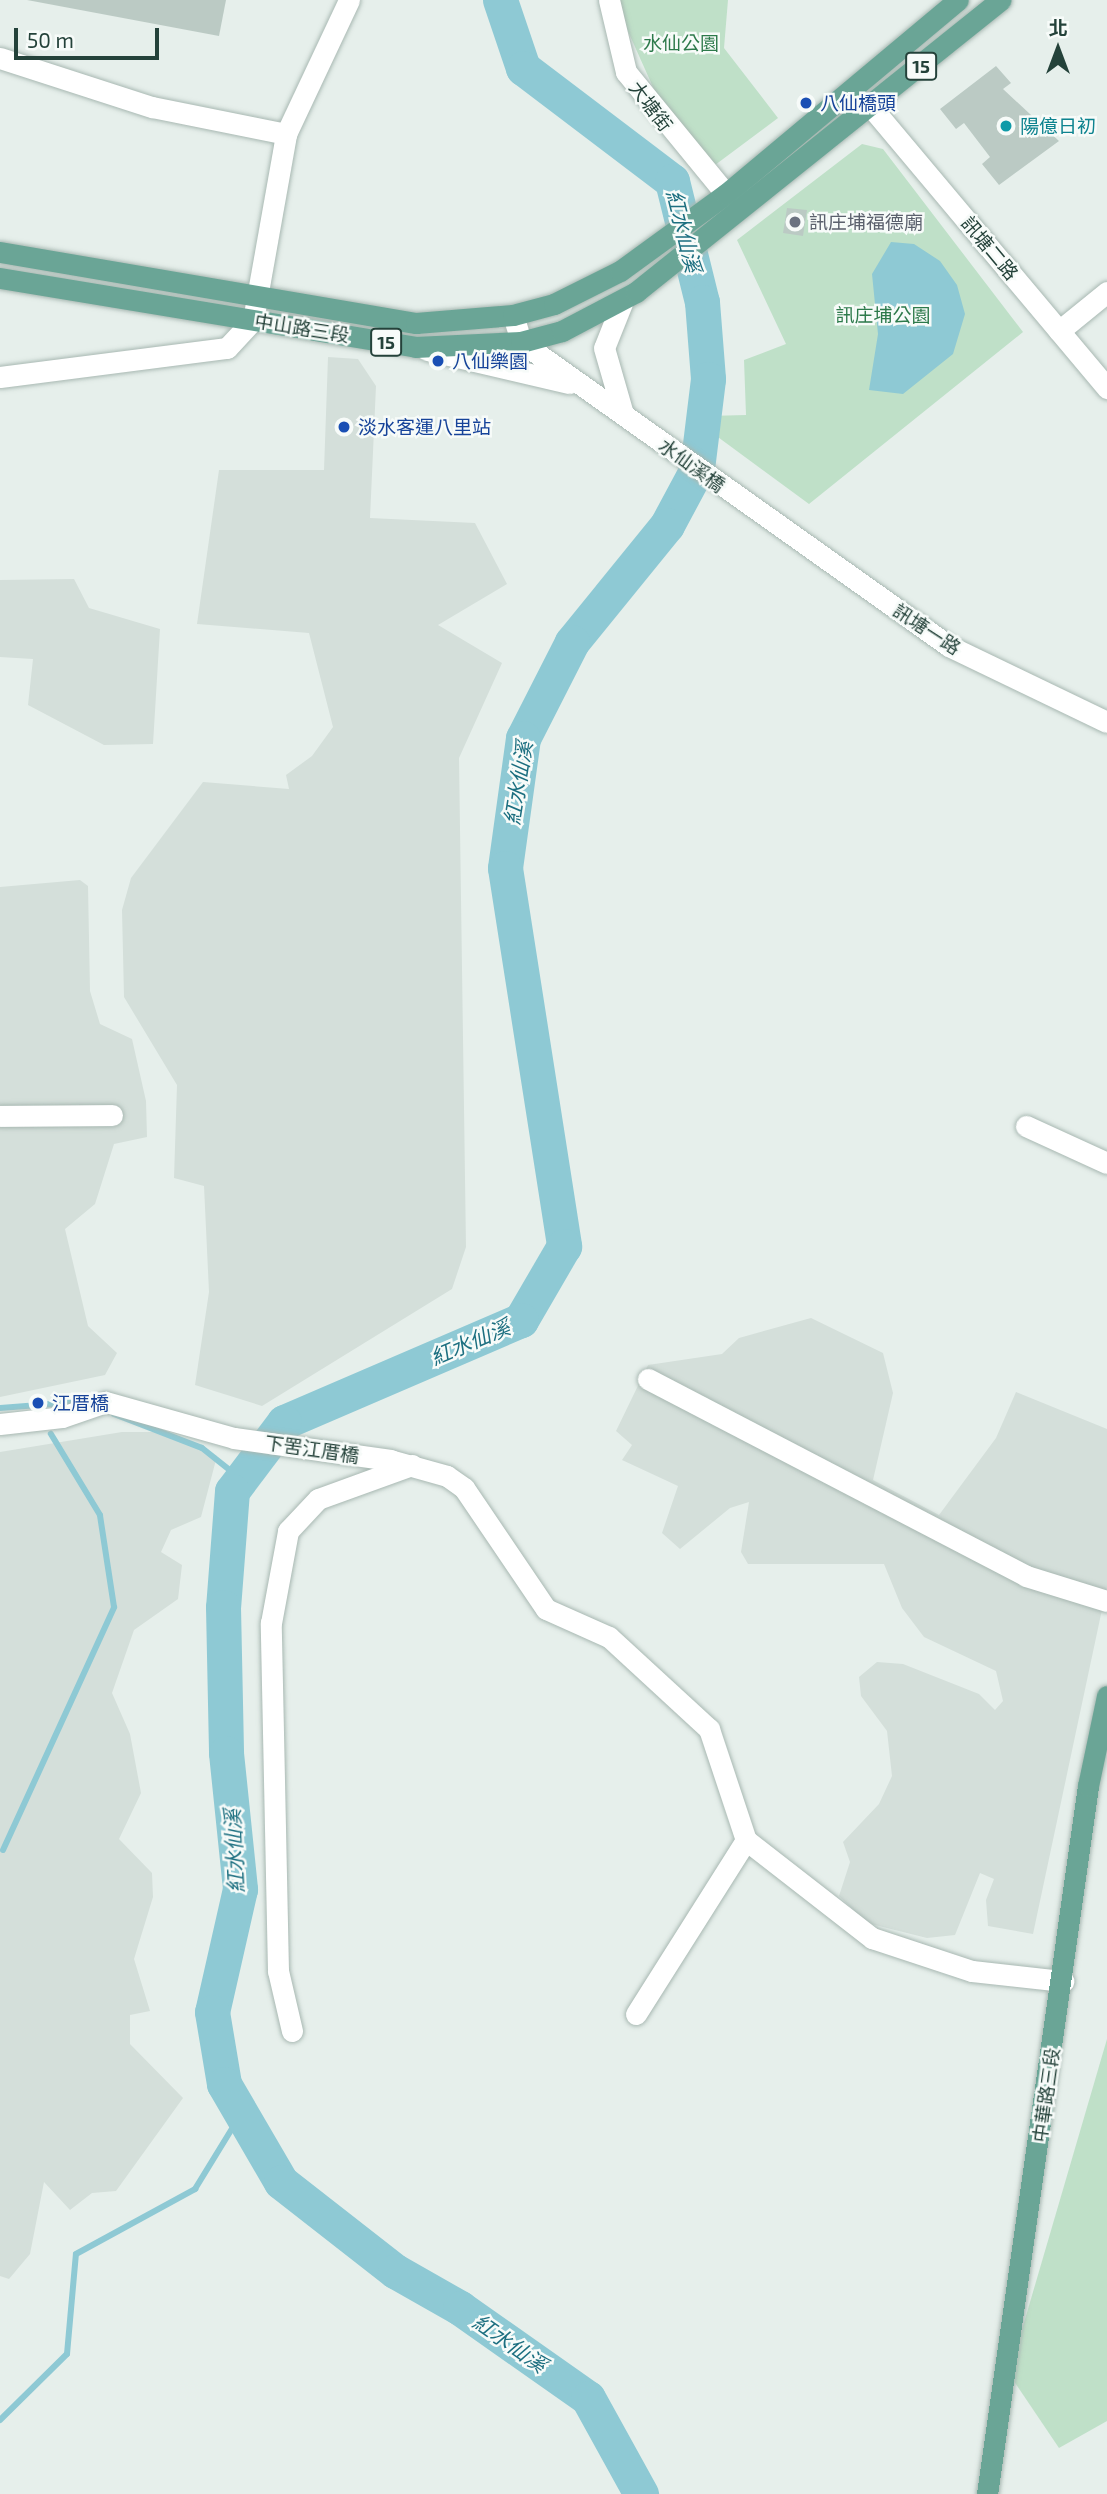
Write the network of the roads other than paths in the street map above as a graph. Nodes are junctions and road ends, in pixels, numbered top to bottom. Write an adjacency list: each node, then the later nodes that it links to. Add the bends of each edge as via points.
1 (349, 0): 7 (street)
2 (609, 0): 8 (street, 大塘街, via 626,72)
3 (958, 0): 8 (main road, 15)
4 (1001, 0): 6 (main road, 15)
5 (0, 58): 7 (street, via 152,107)
6 (872, 108): 13 (main road, 15); 16 (street, 訊塘二路)
7 (286, 134): 12 (street)
8 (720, 199): 14 (main road, 中山路三段 / 15, via 620,271 554,304)
9 (0, 252): 12 (main road, 中山路三段 / 15)
10 (0, 278): 15 (main road, 中山路三段 / 15)
11 (1107, 292): 16 (street)
12 (255, 296): 14 (main road, 中山路三段 / 15, via 416,323); 15 (street)
13 (629, 298): 17 (main road, 中山路三段 / 15); 22 (street, via 604,348)
14 (513, 315): 17 (street)
15 (253, 320): 18 (main road, 中山路三段 / 15); 19 (street, via 227,348)
16 (1059, 331): 21 (street, 訊塘二路)
17 (521, 342): 18 (main road, 中山路三段 / 15); 20 (street)
18 (415, 347): 20 (street)
19 (0, 377)
20 (585, 388): 22 (street)
21 (1107, 388)
22 (624, 415): 23 (street, 水仙溪橋)
23 (759, 515): 24 (street, 訊塘一路, via 949,646)
24 (1107, 722)
25 (112, 1115): 26 (street)
26 (0, 1116)
27 (1026, 1126): 28 (street)
28 (1107, 1163)
29 (648, 1379): 32 (street, via 1026,1576)
30 (0, 1424): 31 (street, 下罟江厝橋, via 62,1417 106,1402 234,1438)
31 (412, 1465): 34 (street, 下罟江厝橋, via 464,1488 546,1609 609,1637 709,1729); 37 (street, via 318,1499 288,1531 271,1623 278,1971)
32 (1107, 1601)
33 (1107, 1696): 35 (main road, 中華路三段)
34 (746, 1840): 35 (street, via 872,1938 972,1971); 36 (street)
35 (1063, 1981): 38 (main road, 中華路三段)
36 (636, 2014)
37 (292, 2031)
38 (987, 2494)

